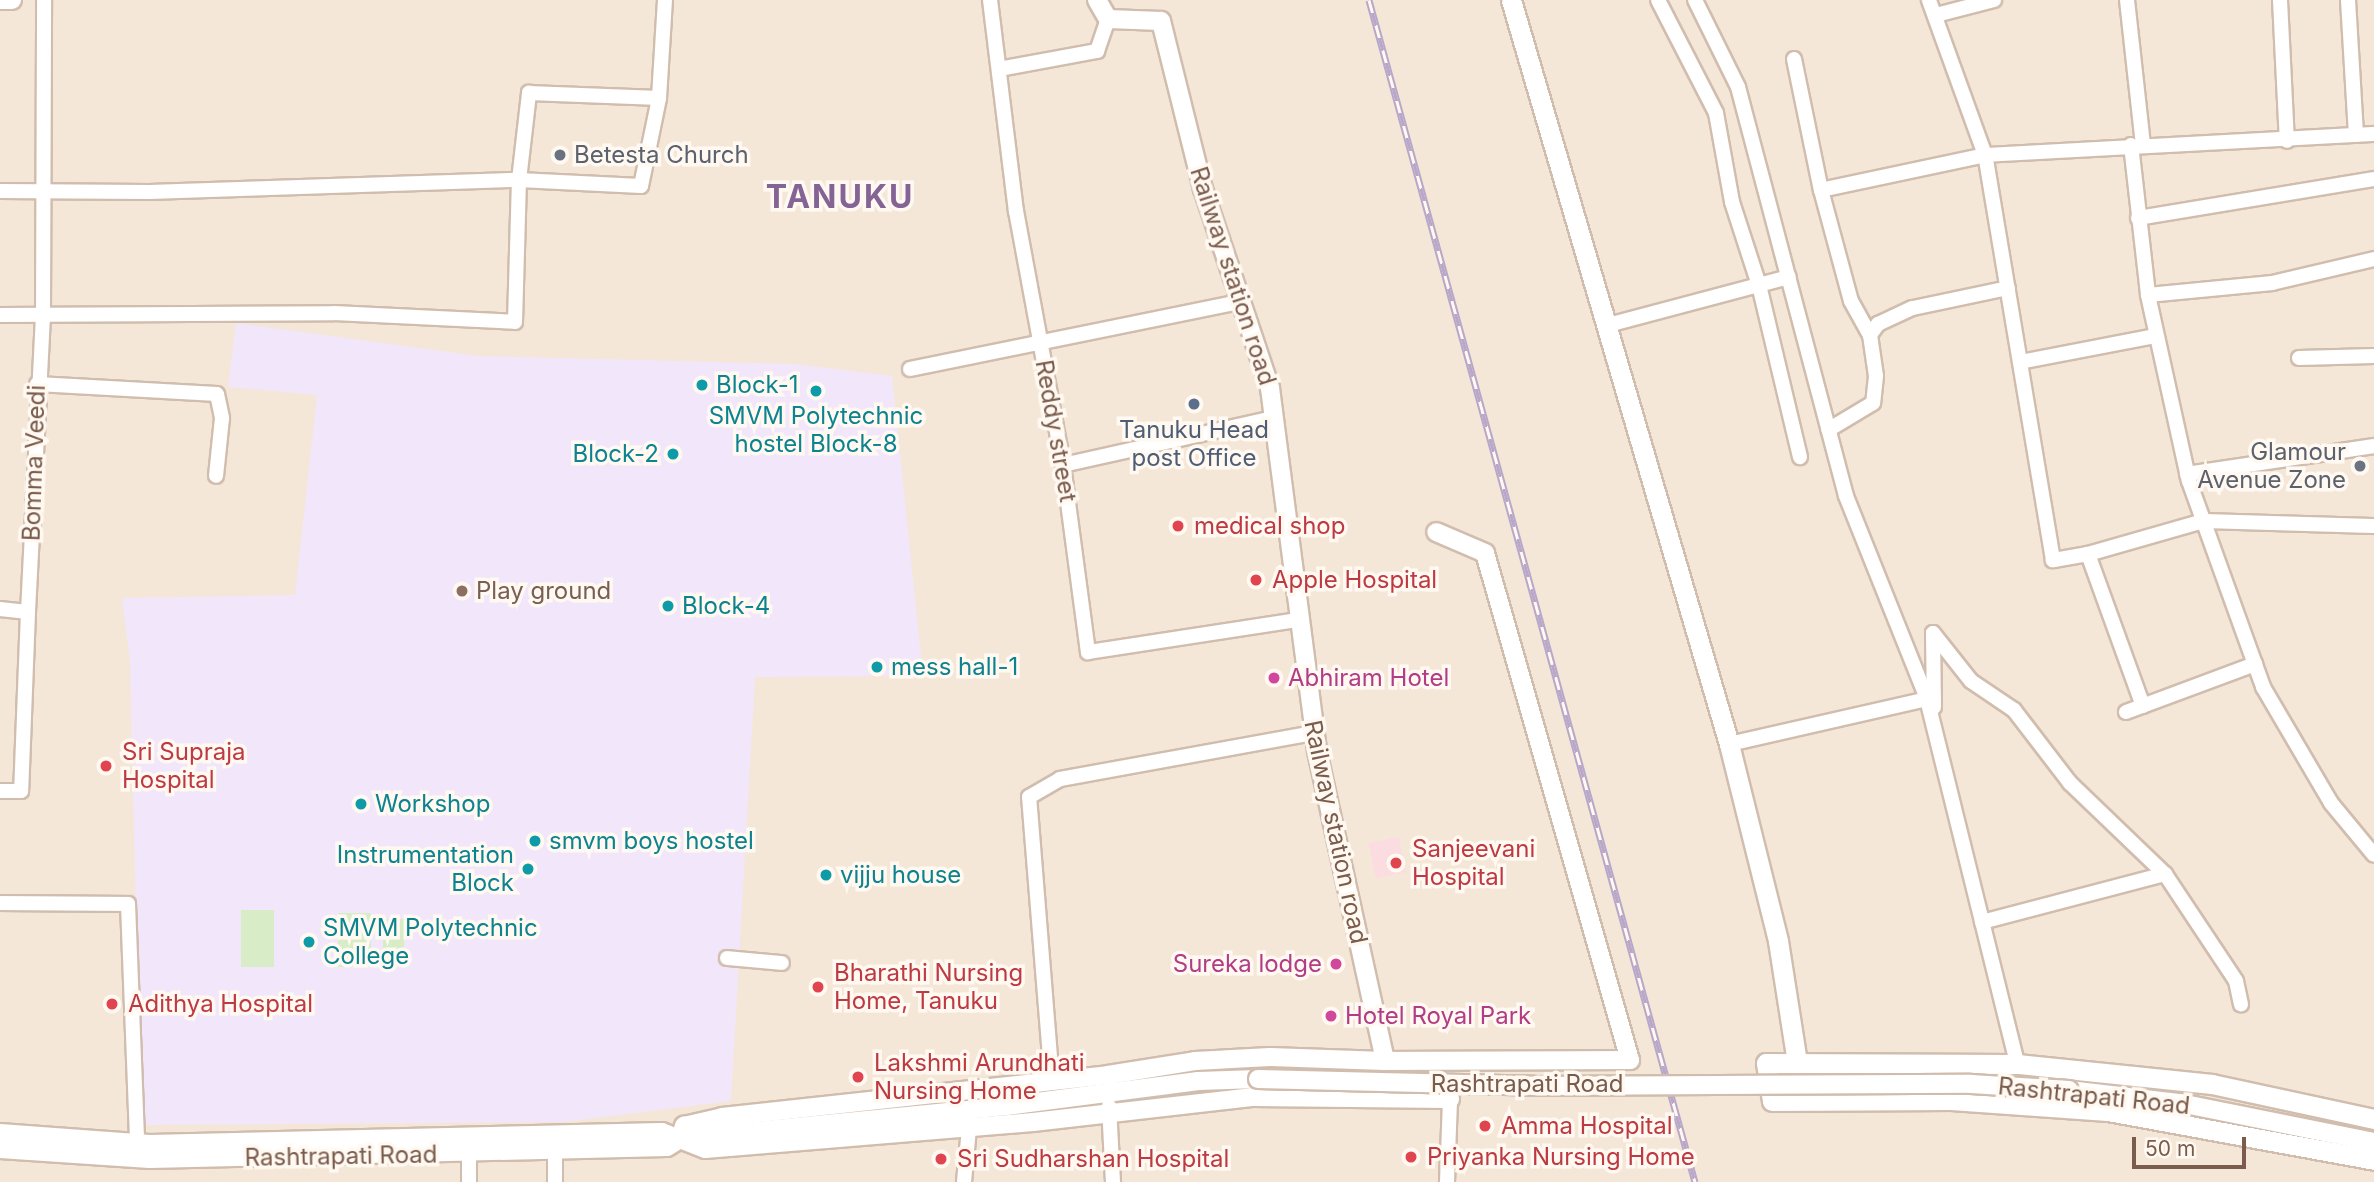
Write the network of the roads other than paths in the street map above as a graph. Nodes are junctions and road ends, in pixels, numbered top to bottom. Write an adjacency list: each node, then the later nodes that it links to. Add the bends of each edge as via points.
1 (0, 0): 2 (street)
2 (12, 0)
3 (44, 0): 29 (street)
4 (665, 0): 19 (street)
5 (990, 0): 18 (street, Reddy street)
6 (1097, 0): 16 (street)
7 (1511, 0): 39 (main road)
8 (1658, 0): 33 (street, via 1716,113 1732,202)
9 (1695, 0): 32 (street, via 1738,87)
10 (1929, 0): 15 (street)
11 (1994, 0): 15 (street)
12 (2127, 0): 23 (street)
13 (2280, 0): 22 (street)
14 (2348, 0): 21 (street)
15 (1936, 15): 24 (street)
16 (1108, 19): 18 (street, via 1097,51); 36 (street, Railway station road, via 1161,21 1203,189)
17 (1794, 59): 27 (street)
18 (999, 68): 42 (street, Reddy street, via 1016,211)
19 (659, 97): 26 (street, via 641,187); 26 (street, via 529,93)
20 (2374, 134): 21 (street)
21 (2356, 135): 22 (street)
22 (2287, 141): 23 (street)
23 (2137, 145): 24 (street); 30 (street)
24 (1985, 155): 27 (street); 34 (street)
25 (2374, 179): 30 (street)
26 (519, 180): 29 (street); 37 (street, via 515,322 334,313)
27 (1821, 190): 40 (street, via 1850,301)
28 (0, 191): 29 (street)
29 (44, 191): 37 (street, Bomma Veedi)
30 (2138, 218): 35 (street)
31 (2374, 258): 35 (street, via 2272,283)
32 (1789, 276): 33 (street); 49 (street)
33 (1759, 285): 39 (street); 51 (street)
34 (2008, 288): 40 (street, via 1913,308 1878,324); 45 (street)
35 (2148, 295): 41 (street)
36 (1240, 302): 42 (street); 48 (street, Railway station road, via 1270,388)
37 (43, 314): 38 (street); 47 (street, Bomma Veedi)
38 (0, 315)
39 (1608, 325): 68 (main road)
40 (1870, 335): 49 (street, via 1876,376 1873,403)
41 (2155, 336): 45 (street); 53 (street)
42 (1041, 342): 46 (street); 52 (street, Reddy street)
43 (2374, 356): 44 (street)
44 (2299, 358)
45 (2020, 362): 58 (street, via 2053,560)
46 (910, 369)
47 (37, 384): 54 (street, via 217,394 222,418); 60 (street, Bomma Veedi)
48 (1273, 418): 52 (street); 61 (street, Railway station road)
49 (1828, 430): 63 (street, via 1882,594)
50 (2374, 446): 53 (street)
51 (1800, 457)
52 (1063, 465): 61 (street, Reddy street, via 1088,652)
53 (2187, 474): 55 (street)
54 (216, 476)
55 (2203, 521): 56 (street); 58 (street); 62 (street)
56 (2374, 526)
57 (1436, 532): 77 (street, via 1485,554 1630,1060)
58 (2088, 554): 64 (street)
59 (0, 609): 60 (street)
60 (28, 612): 69 (street, Bomma Veedi, via 21,791)
61 (1298, 620): 67 (street, Railway station road)
62 (2255, 664): 64 (street); 70 (street, via 2263,687 2331,803)
63 (1927, 699): 66 (street); 68 (street)
64 (2143, 706): 65 (street)
65 (2126, 712)
66 (1935, 730): 71 (street, via 1933,634 1971,681 2014,710 2070,783); 73 (street)
67 (1314, 733): 77 (street, Railway station road); 81 (street, via 1060,779 1029,797)
68 (1728, 744): 79 (main road, via 1778,941)
69 (0, 791)
70 (2374, 855)
71 (2165, 874): 73 (street); 76 (street, via 2236,981)
72 (0, 903): 91 (street, via 128,904)
73 (1982, 922): 80 (street)
74 (727, 958): 75 (street)
75 (782, 963)
76 (2241, 1004)
77 (1385, 1062): 81 (street, via 1270,1057 1195,1061)
78 (1946, 1062): 79 (main road); 80 (main road); 84 (street)
79 (1797, 1063): 84 (main road, via 1766,1063 1772,1101)
80 (2017, 1064): 87 (main road, via 2212,1084)
81 (1052, 1082): 89 (street, via 722,1117 684,1126)
82 (1105, 1095): 85 (street); 86 (street, Rashtrapati Road); 90 (street, Rashtrapati Road, bridge, via 1198,1081 1258,1079 1535,1086 1971,1084 2180,1102)
83 (1450, 1099): 85 (street, via 1252,1097); 100 (street)
84 (1951, 1100): 95 (main road, via 2120,1112)
85 (1112, 1113): 86 (street); 99 (street)
86 (970, 1118): 89 (street, Rashtrapati Road); 98 (street)
87 (2374, 1119)
88 (0, 1133): 91 (street, Rashtrapati Road)
89 (680, 1139): 91 (street, Rashtrapati Road, via 662,1132); 93 (street, Rashtrapati Road, via 667,1147)
90 (2374, 1142)
91 (137, 1143)
92 (0, 1149): 94 (street, Rashtrapati Road, via 150,1160)
93 (555, 1151): 94 (street, Rashtrapati Road); 97 (street)
94 (470, 1154): 96 (street)
95 (2374, 1160)
96 (469, 1182)
97 (555, 1182)
98 (964, 1182)
99 (1113, 1182)
100 (1447, 1182)

